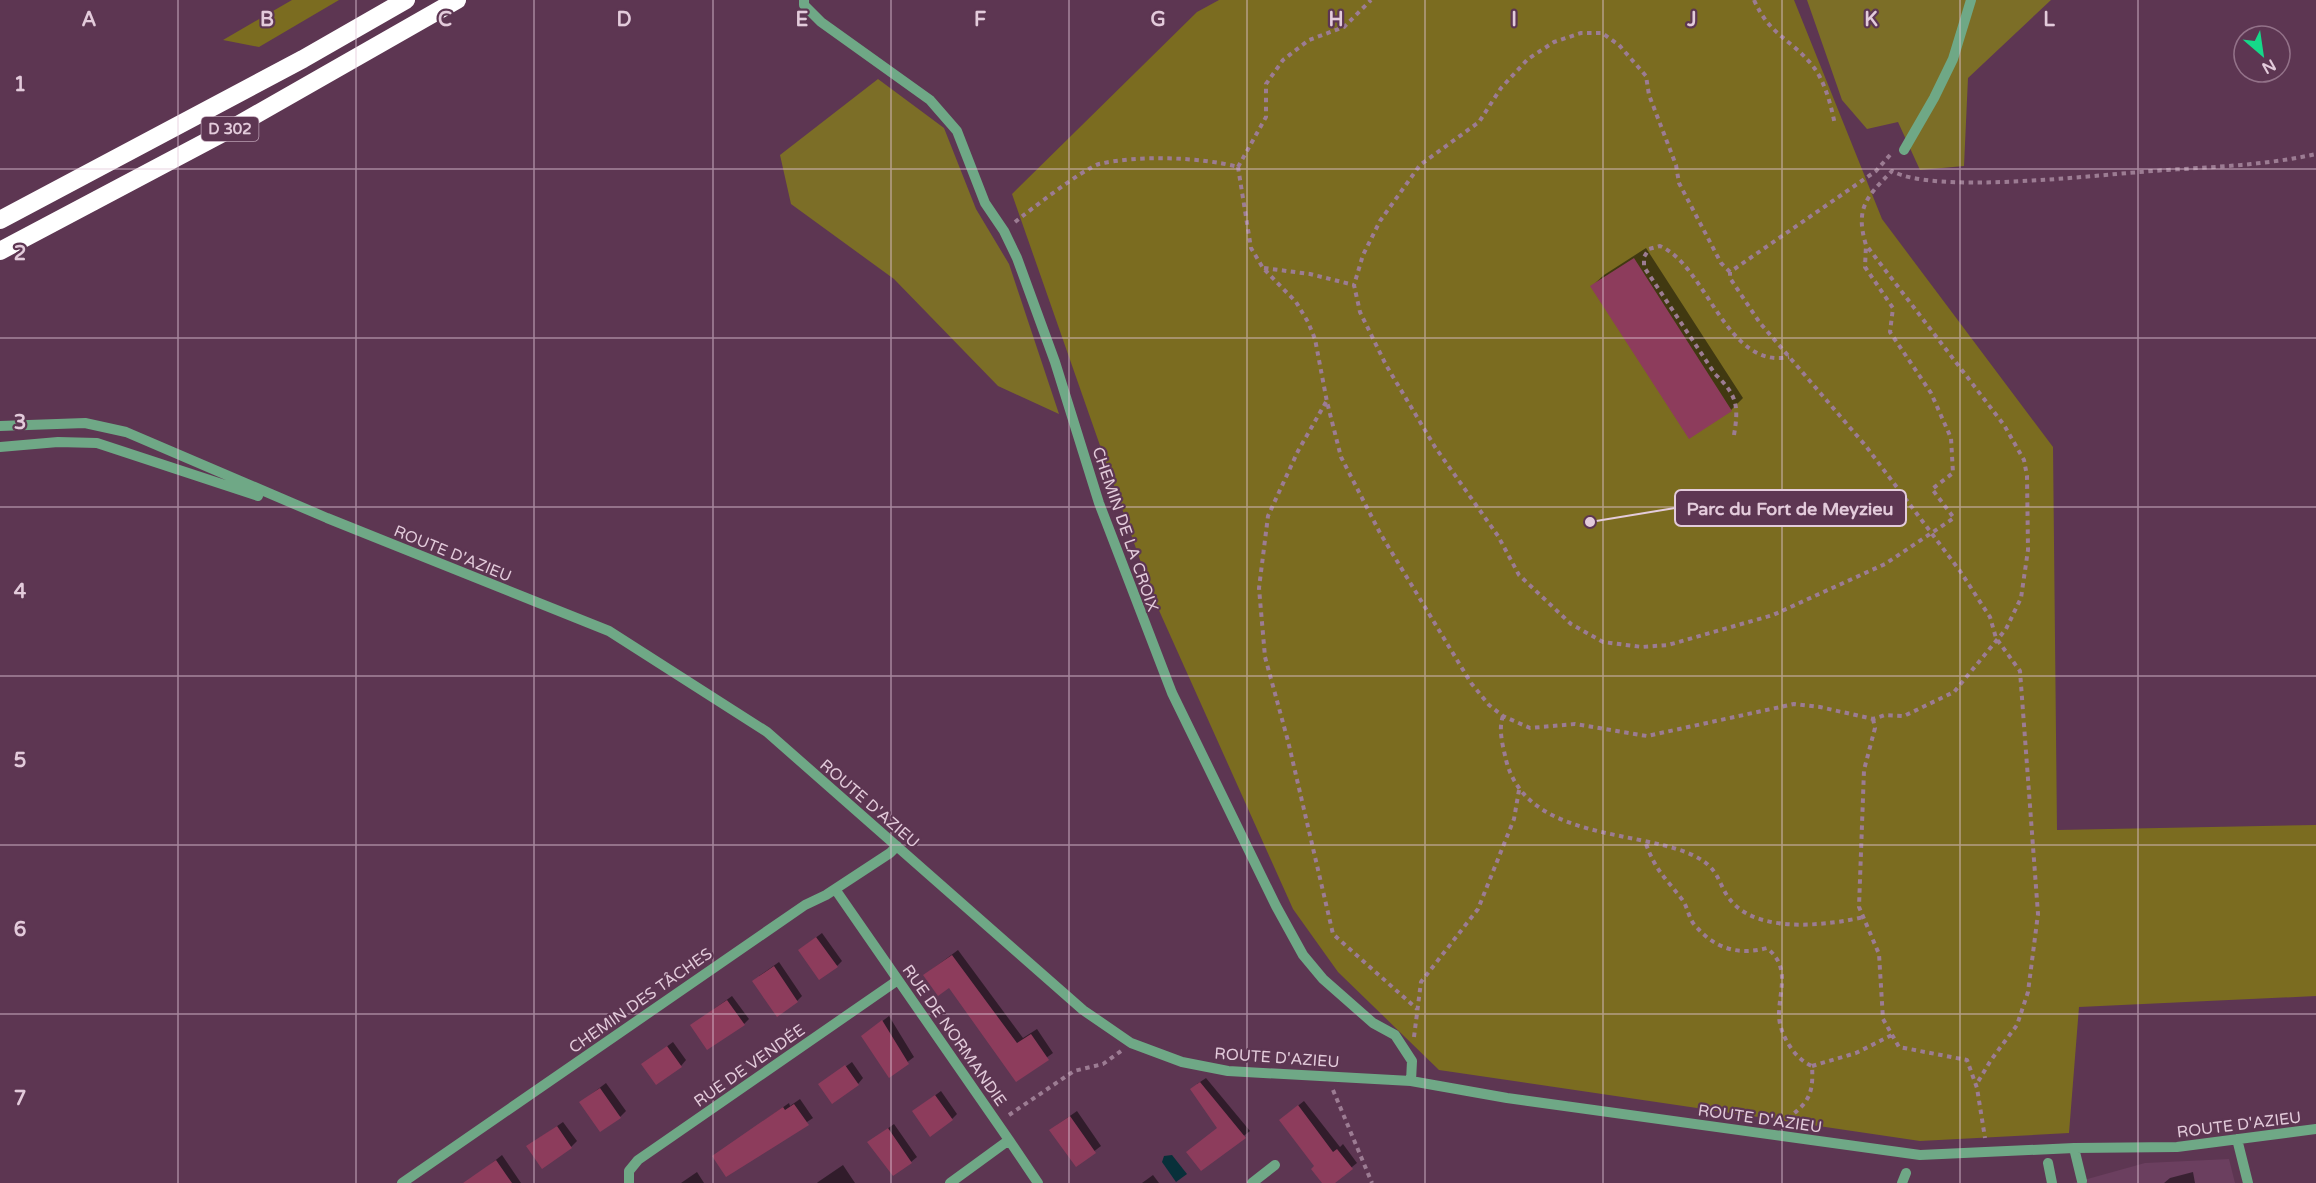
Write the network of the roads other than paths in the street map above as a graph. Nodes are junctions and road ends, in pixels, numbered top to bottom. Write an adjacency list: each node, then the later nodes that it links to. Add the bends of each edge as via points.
1 (406, 0): 6 (highway, D 302)
2 (457, 0): 7 (highway, D 302, via 246,120)
3 (804, 0): 14 (street, CHEMIN DE LA CROIX, via 804,5 821,22 930,100 957,131 984,203 1017,258 1055,362 1099,503 1172,693 1303,955 1323,979 1373,1023 1395,1035 1412,1061)
4 (1971, 0): 5 (street, via 1953,58)
5 (1904, 150)
6 (0, 220)
7 (0, 251)
8 (0, 426): 10 (street, ROUTE D'AZIEU, via 85,423 126,432)
9 (0, 447): 10 (street, ROUTE D'AZIEU, via 97,443)
10 (327, 518): 11 (street, ROUTE D'AZIEU, via 609,631 767,732)
11 (897, 846): 12 (street, CHEMIN DES TÂCHES); 14 (street, ROUTE D'AZIEU, via 1083,1010 1131,1043 1182,1062 1228,1071)
12 (835, 889): 13 (street, RUE DE NORMANDIE); 22 (street, CHEMIN DES TÂCHES, via 805,905 662,1002)
13 (898, 980): 17 (street, RUE DE NORMANDIE); 23 (street, RUE DE VENDÉE, via 638,1160 629,1171)
14 (1411, 1081): 18 (street, ROUTE D'AZIEU, via 1507,1098 1920,1155)
15 (2316, 1129): 16 (street, ROUTE D'AZIEU)
16 (2237, 1139): 18 (street, ROUTE D'AZIEU, via 2177,1148); 28 (street)
17 (1009, 1140): 24 (street); 25 (street, RUE DE NORMANDIE)
18 (2074, 1148): 21 (street)
19 (2048, 1163): 27 (street)
20 (1275, 1165): 26 (street)
21 (2082, 1181)
22 (402, 1183)
23 (629, 1183)
24 (950, 1183)
25 (1038, 1183)
26 (1252, 1183)
27 (2052, 1183)
28 (2248, 1183)

